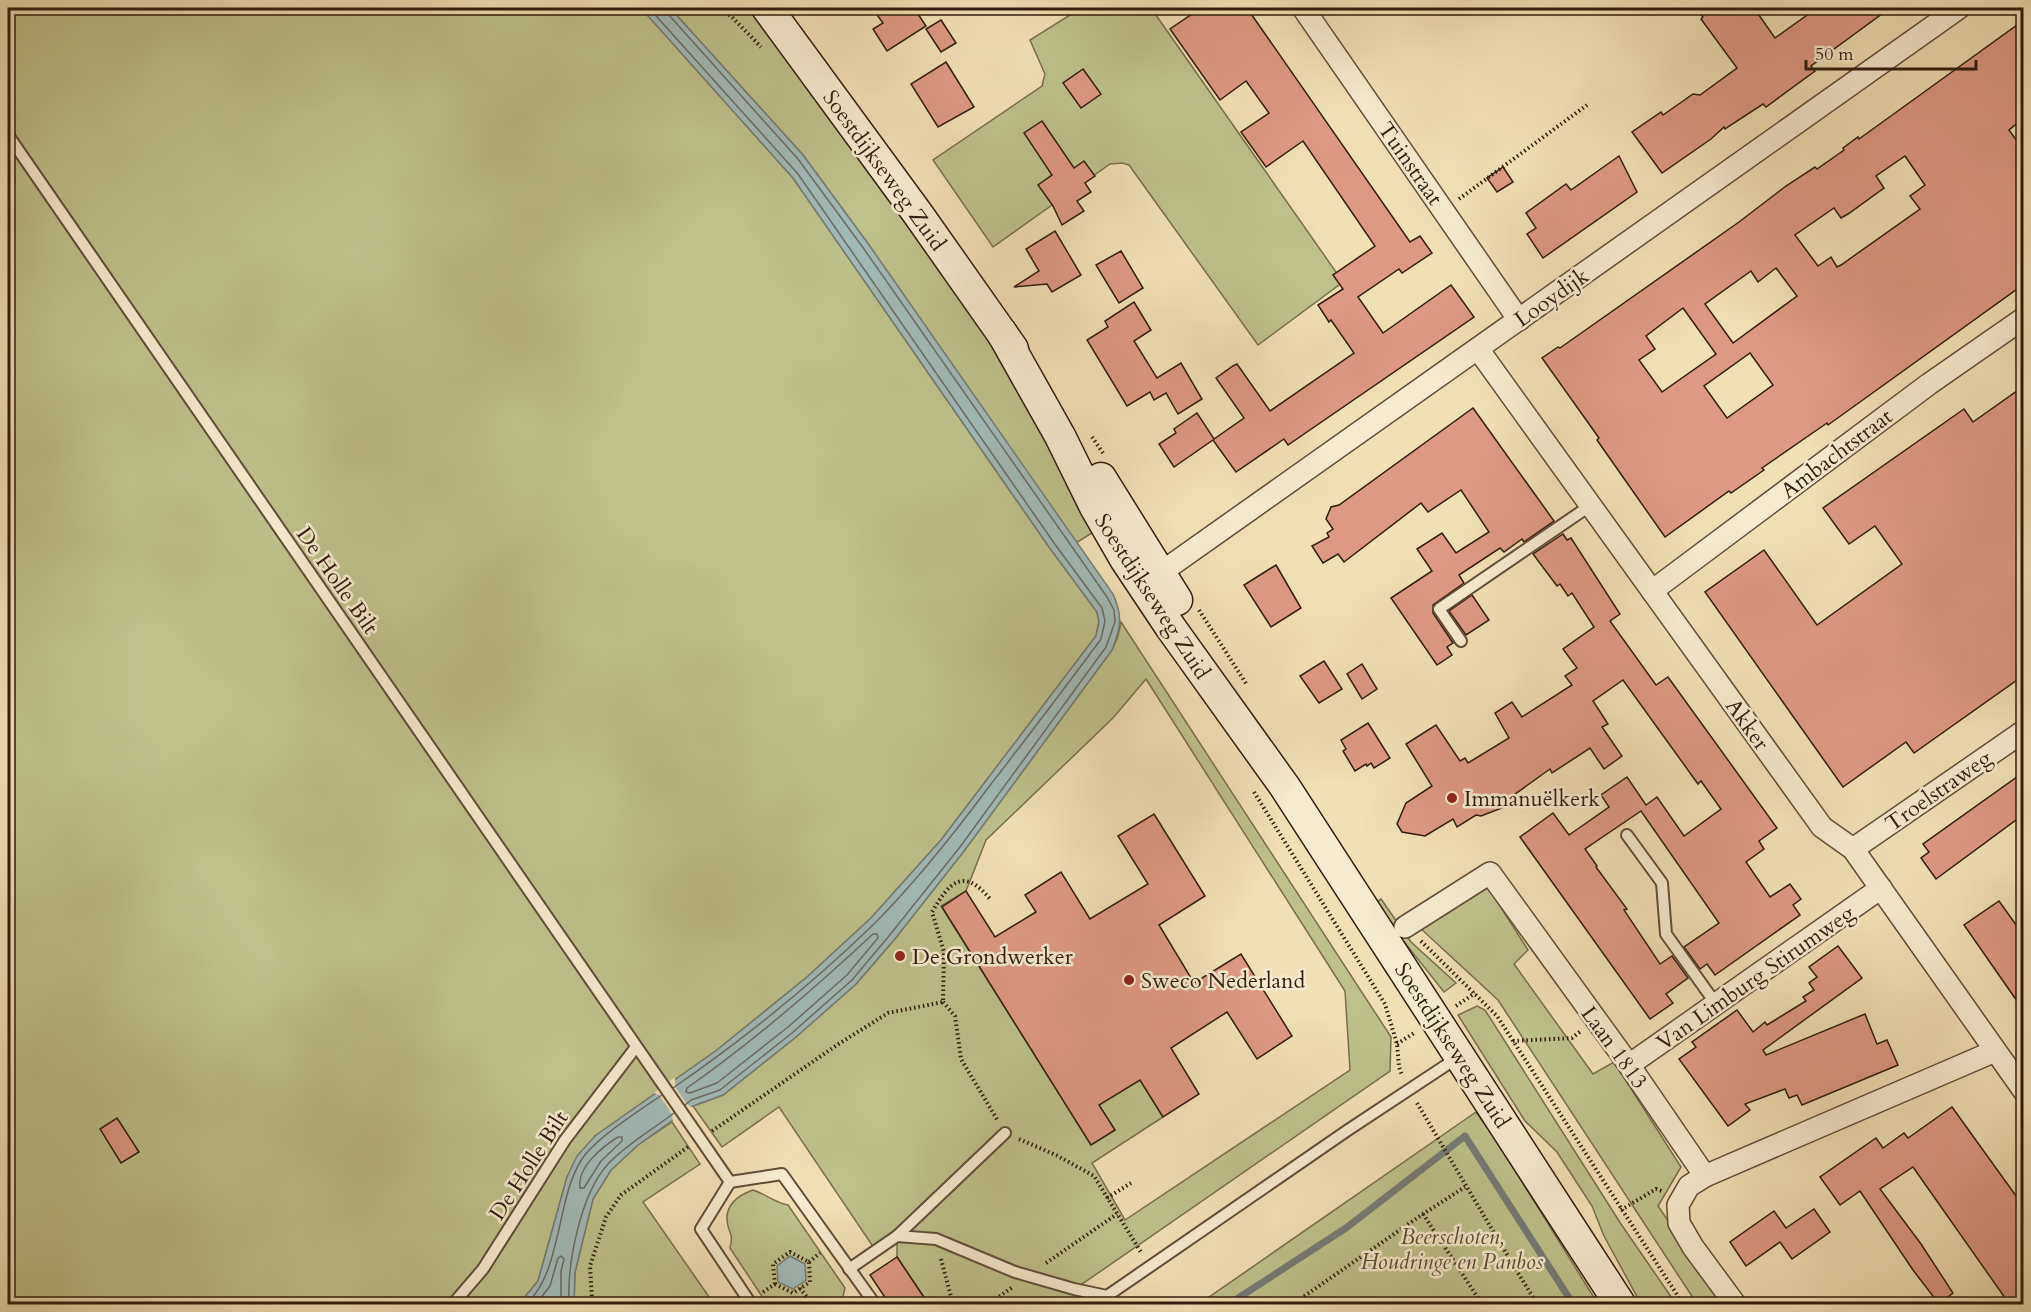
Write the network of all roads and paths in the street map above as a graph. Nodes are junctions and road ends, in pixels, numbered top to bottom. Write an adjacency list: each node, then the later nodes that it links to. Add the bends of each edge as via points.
1 (767, 8): 11 (main road, Soestdijkseweg Zuid, via 1002,333 1108,531)
2 (1303, 8): 6 (street, Tuinstraat)
3 (1959, 8): 8 (street, Looydijk)
4 (1587, 105): 6 (path)
5 (8, 135): 24 (lane, De Holle Bilt)
6 (1443, 210): 8 (street, Tuinstraat)
7 (2024, 318): 12 (street, Ambachtstraat)
8 (1519, 320): 9 (street, Looydijk)
9 (1478, 349): 10 (street, Akker); 11 (street, Looydijk)
10 (1591, 505): 12 (street, Akker); 13 (lane, via 1439,609)
11 (1151, 580): 26 (main road, Soestdijkseweg Zuid, via 1171,628 1285,787)
12 (1652, 591): 16 (street, Akker, via 1822,827)
13 (1461, 641)
14 (2024, 731): 16 (street, Troelstraweg)
15 (1627, 835): 21 (lane, via 1662,883 1666,934)
16 (1853, 849): 17 (street, Akker)
17 (1881, 888): 21 (street, Van Limburg Stirumweg); 25 (street, Akker)
18 (990, 899): 20 (path, via 979,886 965,881 945,891 932,912 944,952)
19 (1405, 927): 22 (street, Laan 1813, via 1490,873); 23 (path, Soestdijkseweg Zuid, via 1486,1004)
20 (943, 1002): 30 (path, via 955,1016 961,1059); 31 (path, via 888,1013)
21 (1716, 1004): 27 (street, Van Limburg Stirumweg)
22 (1596, 1021): 23 (path, via 1572,1038); 27 (street, Laan 1813)
23 (1512, 1041): 38 (path, Soestdijkseweg Zuid)
24 (636, 1047): 31 (lane, De Holle Bilt); 47 (lane, De Holle Bilt, via 565,1140 483,1269)
25 (1995, 1051): 28 (street, Akker); 32 (street)
26 (1460, 1056): 43 (lane); 57 (main road, Soestdijkseweg Zuid)
27 (1629, 1065): 32 (street, Laan 1813)
28 (2024, 1092)
29 (1432, 1130): 35 (path)
30 (1005, 1133): 37 (path, via 1094,1176); 41 (lane)
31 (700, 1139): 33 (lane); 48 (path, via 621,1195 606,1217 590,1266)
32 (1705, 1176): 36 (street, via 1689,1186)
33 (730, 1182): 44 (lane, via 782,1174); 49 (lane, via 700,1229)
34 (1131, 1183): 37 (path)
35 (1466, 1187): 40 (path); 56 (path)
36 (1683, 1196): 38 (path, via 1656,1189); 59 (street, via 1678,1205 1679,1223)
37 (1107, 1198): 39 (path)
38 (1621, 1209): 58 (path, Soestdijkseweg Zuid)
39 (1117, 1214): 43 (path); 45 (path)
40 (1424, 1214): 54 (path); 55 (path)
41 (897, 1236): 42 (lane); 44 (lane)
42 (936, 1239): 45 (lane); 52 (path)
43 (1149, 1267): 45 (lane, via 1107,1296)
44 (849, 1269): 51 (lane, via 872,1300)
45 (1028, 1276): 53 (path)
46 (800, 1288): 46 (path, via 793,1293 775,1284 773,1264 790,1252 808,1262 810,1282); 50 (path)
47 (453, 1305)
48 (595, 1305)
49 (751, 1305)
50 (812, 1305)
51 (865, 1305)
52 (953, 1305)
53 (988, 1305)
54 (1293, 1305)
55 (1482, 1305)
56 (1537, 1305)
57 (1620, 1305)
58 (1683, 1305)
59 (1735, 1305)

